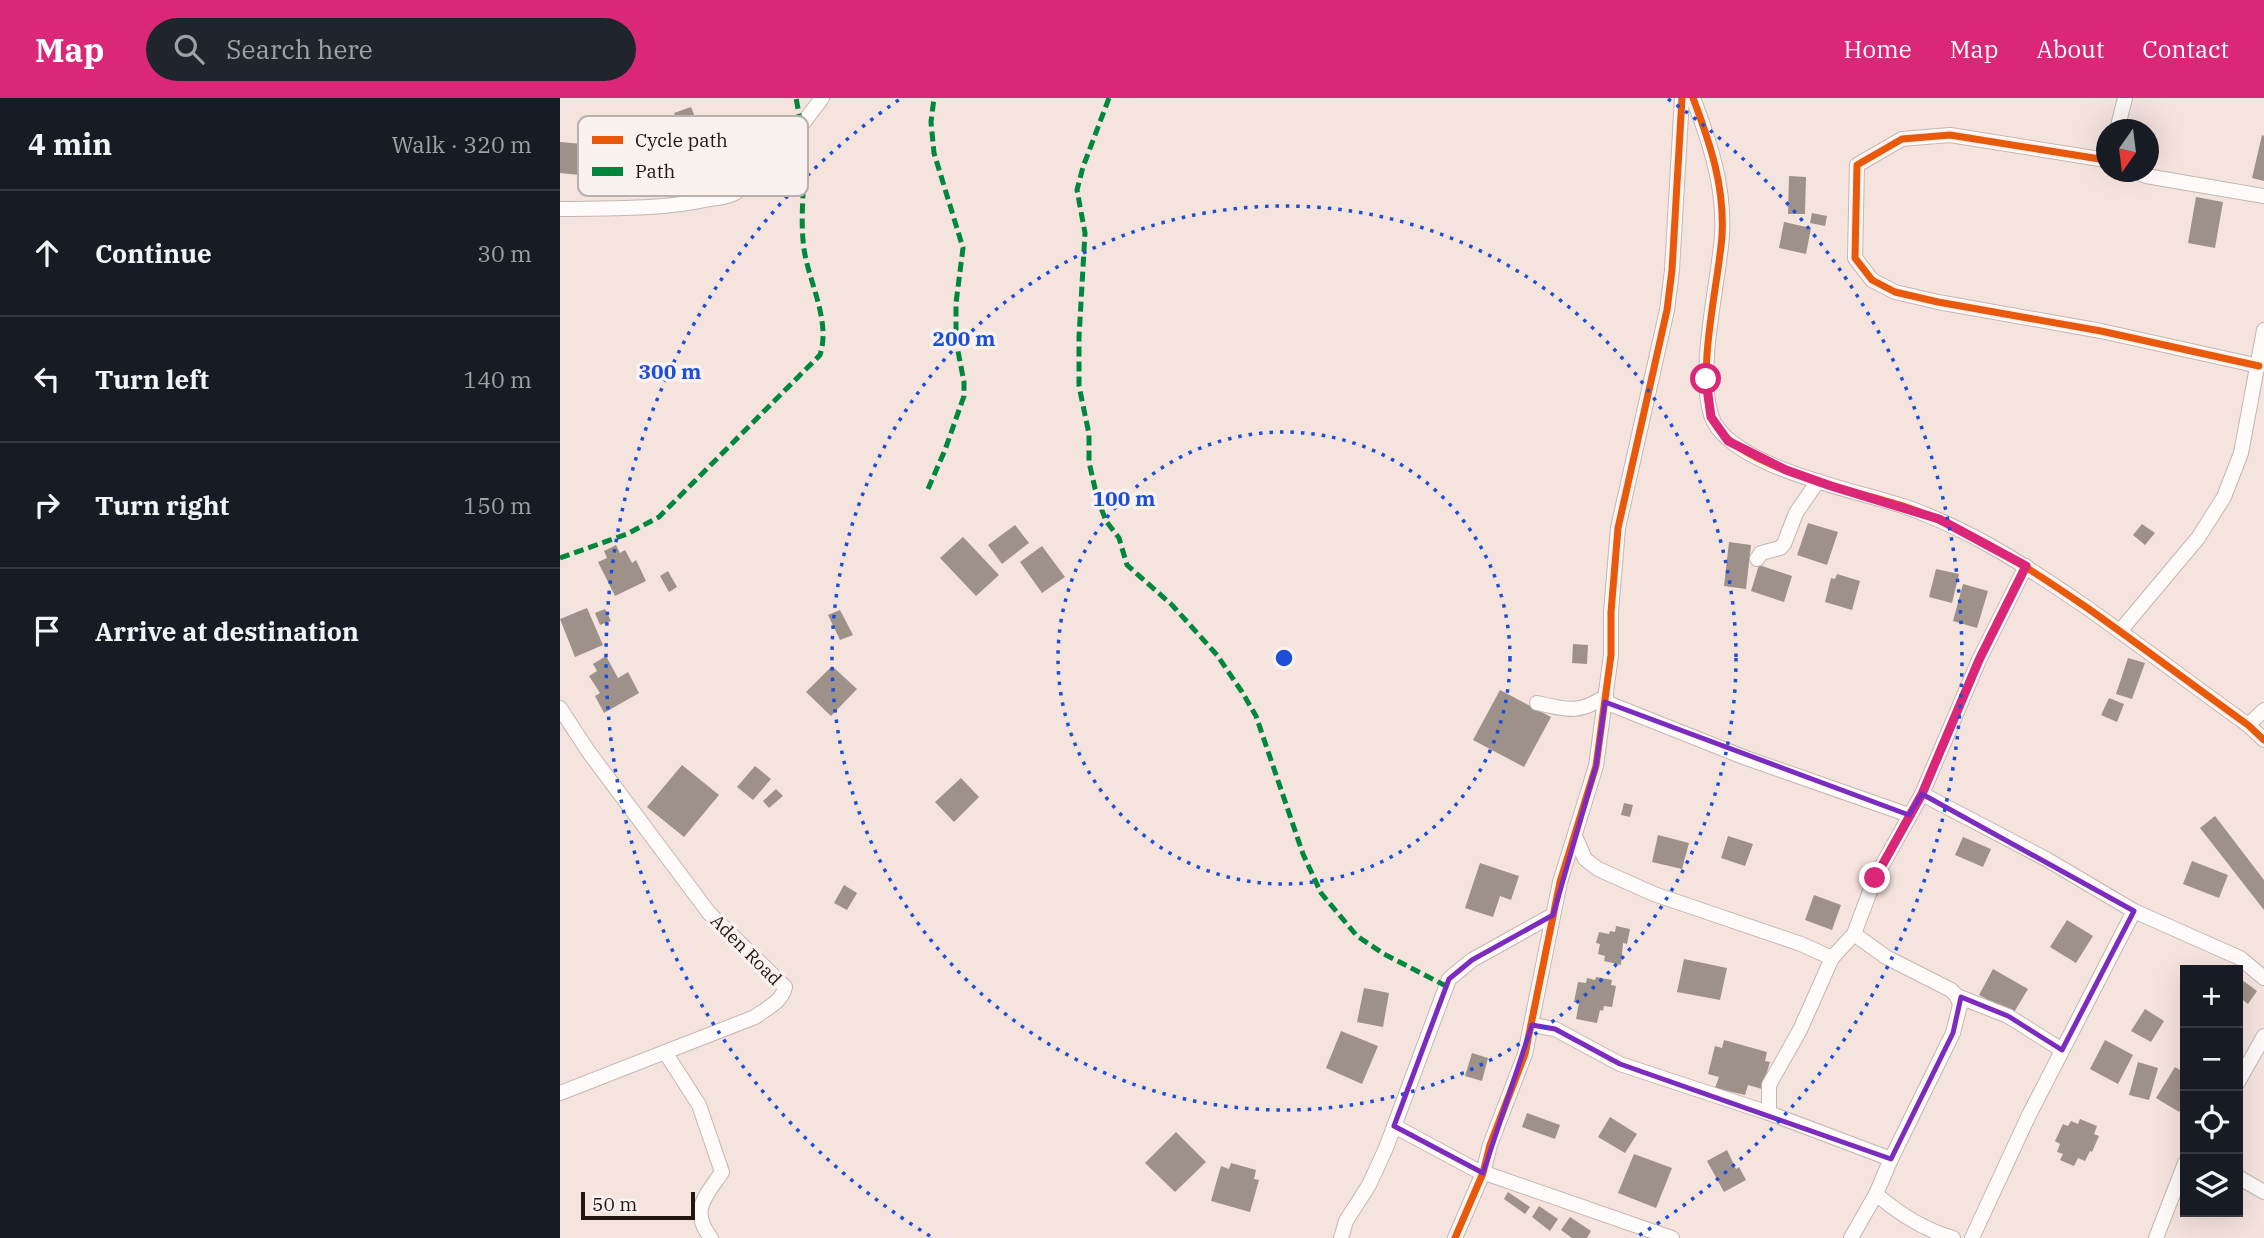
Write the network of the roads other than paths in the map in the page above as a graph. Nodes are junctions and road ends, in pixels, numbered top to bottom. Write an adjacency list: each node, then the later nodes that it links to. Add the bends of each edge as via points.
1 (822, 98): 5 (street)
2 (1682, 98): 18 (street, via 1671,283 1618,528)
3 (1693, 98): 14 (street, via 1716,161 1722,202 1706,379 1711,417 1728,441)
4 (2125, 98): 6 (street)
5 (808, 117)
6 (2120, 119)
7 (2096, 158): 13 (street, via 1951,135 1902,139 1857,165 1855,258 1872,280 1895,292)
8 (2159, 178): 9 (street)
9 (2264, 195)
10 (728, 196): 11 (street, via 647,207)
11 (560, 209)
12 (2264, 330): 13 (street)
13 (2259, 366): 17 (street, via 2241,453 2224,497 2198,538)
14 (1818, 481): 15 (street, via 1796,513 1784,544); 16 (street, via 1939,519)
15 (1757, 559)
16 (2026, 566): 17 (street); 24 (street, via 1979,660)
17 (2120, 632): 22 (street)
18 (1606, 699): 19 (street, via 1581,710); 25 (street, via 1745,758); 26 (street, via 1596,766)
19 (1537, 703)
20 (560, 708): 36 (street, Aden Road, via 709,913 785,986 777,1002 755,1017)
21 (2264, 710): 22 (street)
22 (2248, 725): 23 (street)
23 (2264, 740)
24 (1922, 794): 25 (street); 27 (street)
25 (1909, 816): 29 (street, via 1875,878)
26 (1575, 836): 28 (street); 30 (street, via 1585,859 1598,869)
27 (2134, 911): 31 (street, via 2240,958); 35 (street)
28 (1553, 915): 33 (street); 40 (street, via 1472,960 1449,979)
29 (1854, 934): 30 (street); 32 (street)
30 (1832, 958): 39 (street, via 1769,1085)
31 (2264, 978)
32 (1957, 996): 35 (street, via 2008,1016); 41 (street, via 1960,1004 1953,1033)
33 (1532, 1025): 39 (street, via 1555,1029 1620,1064); 42 (street)
34 (2264, 1036): 37 (street)
35 (2062, 1050): 53 (street)
36 (665, 1052): 38 (street, Aden Road); 47 (street, via 699,1105 722,1172 700,1205 699,1215)
37 (2243, 1073)
38 (560, 1093)
39 (1769, 1113): 41 (street)
40 (1394, 1126): 42 (street); 48 (street)
41 (1891, 1159): 46 (street)
42 (1483, 1173): 49 (street); 50 (street)
43 (2180, 1176): 54 (street)
44 (2243, 1180): 45 (street)
45 (2264, 1192)
46 (1876, 1194): 51 (street); 52 (street, via 1893,1209)
47 (711, 1238)
48 (1341, 1238)
49 (1455, 1238)
50 (1672, 1238)
51 (1851, 1238)
52 (1953, 1238)
53 (1972, 1238)
54 (2156, 1238)

